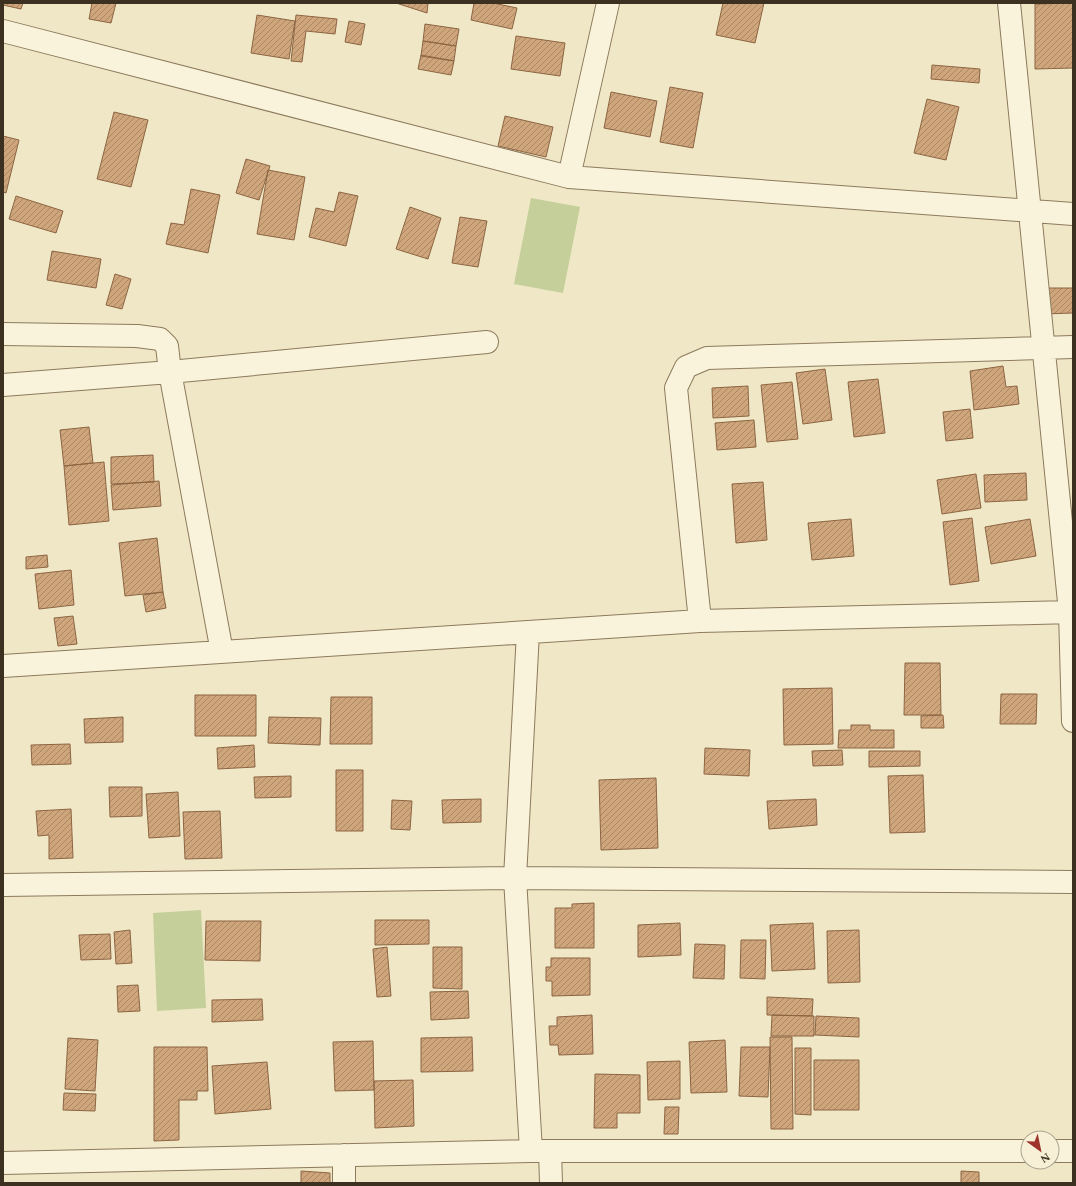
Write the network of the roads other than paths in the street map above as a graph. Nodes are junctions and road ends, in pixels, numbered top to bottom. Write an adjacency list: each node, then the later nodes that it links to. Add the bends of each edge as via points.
1 (608, 3): 4 (street)
2 (1009, 3): 5 (street)
3 (3, 31): 4 (street)
4 (569, 177): 5 (street)
5 (1030, 212): 6 (street); 10 (street)
6 (1073, 214)
7 (3, 334): 11 (street, via 137,336 160,339 167,346)
8 (487, 342): 11 (street)
9 (1073, 347): 10 (street)
10 (1043, 348): 13 (street); 14 (street, via 707,358 686,367 676,388)
11 (170, 372): 12 (street); 16 (street)
12 (3, 385)
13 (1071, 612): 14 (street); 18 (street)
14 (700, 621): 15 (street)
15 (528, 632): 16 (street); 19 (street)
16 (222, 652): 17 (street)
17 (3, 666)
18 (1073, 721)
19 (515, 878): 20 (street); 21 (street); 22 (street)
20 (1073, 882)
21 (3, 885)
22 (541, 1151): 23 (street); 26 (street); 29 (street)
23 (1020, 1151)
24 (1060, 1151): 25 (street)
25 (1073, 1151)
26 (344, 1155): 27 (street); 28 (street)
27 (3, 1163)
28 (344, 1183)
29 (551, 1183)

